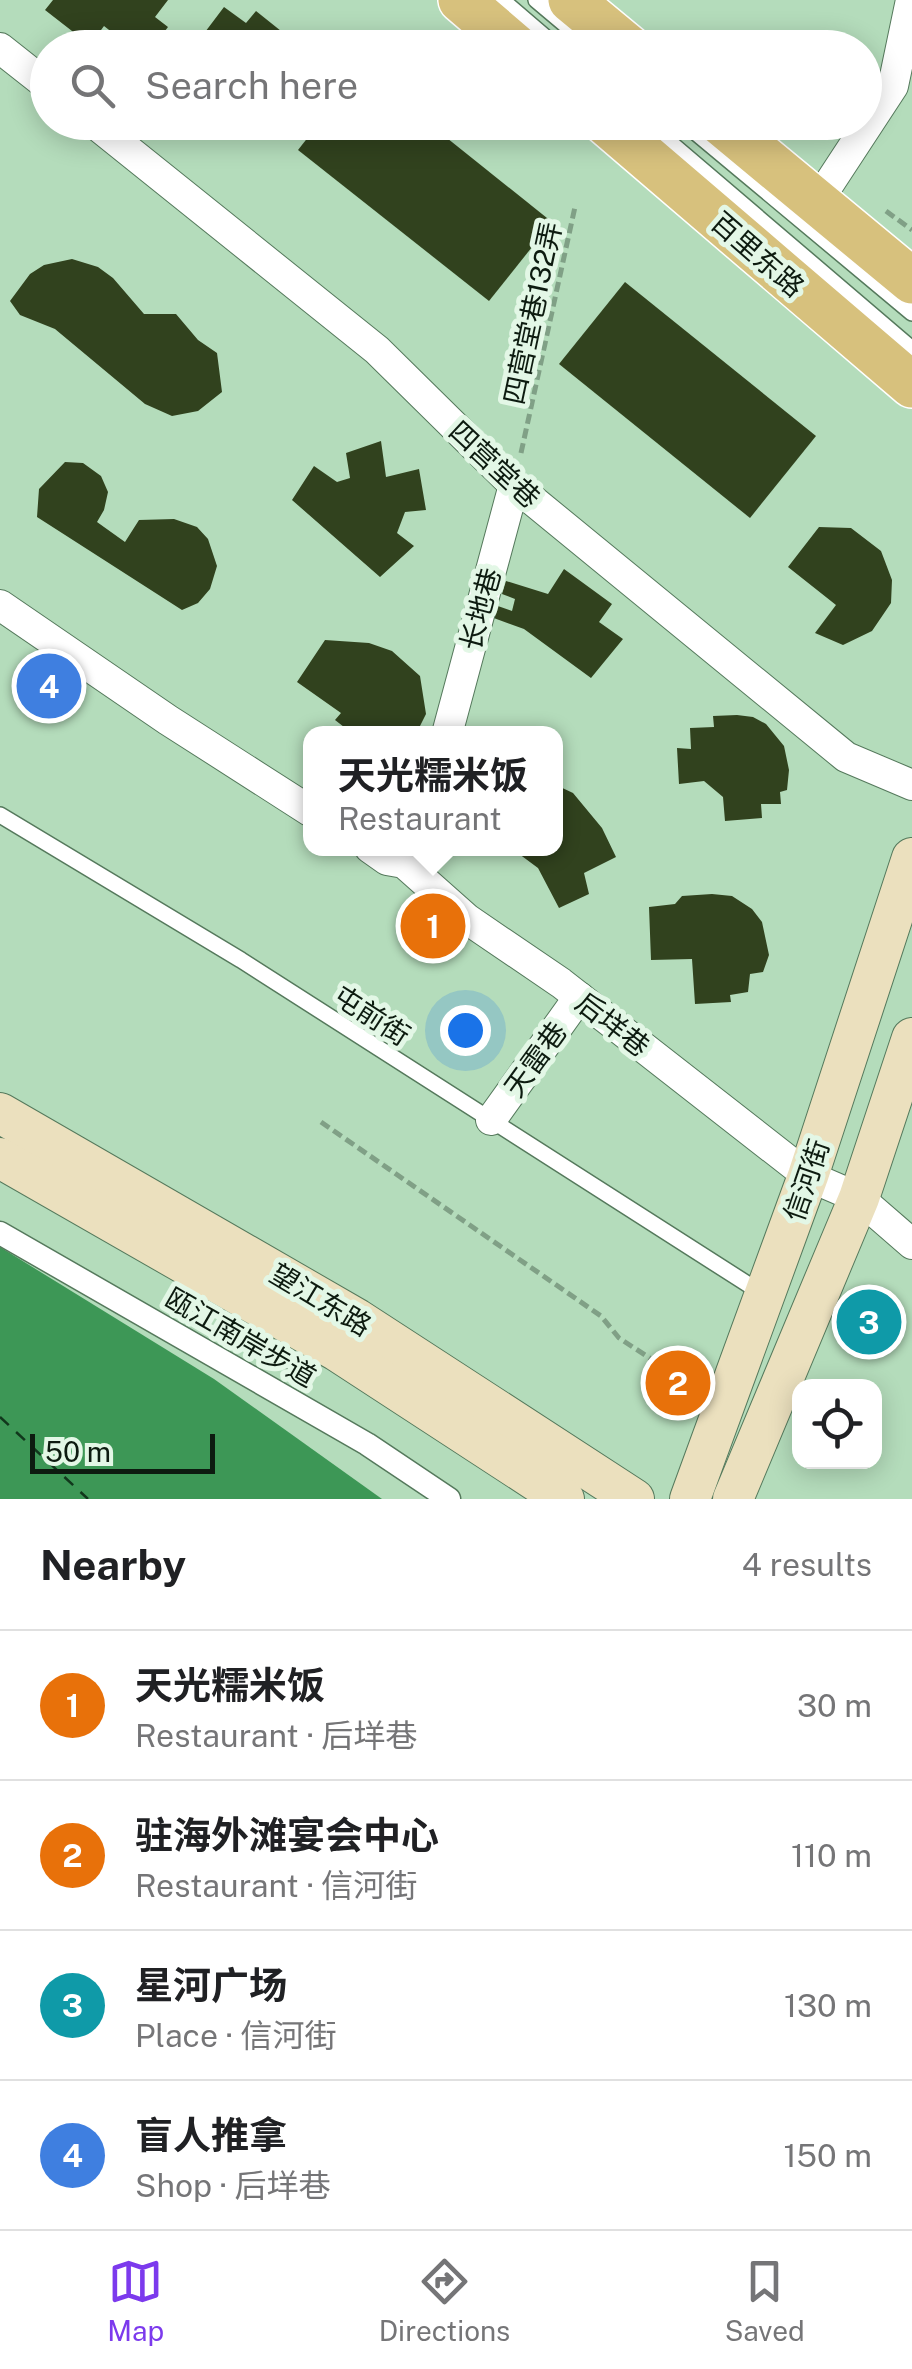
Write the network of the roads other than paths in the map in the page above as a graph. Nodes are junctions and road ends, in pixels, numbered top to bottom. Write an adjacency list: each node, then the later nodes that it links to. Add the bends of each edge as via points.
1 (462, 0): 6 (main road)
2 (502, 0): 7 (lane)
3 (536, 0): 8 (lane)
4 (570, 0): 9 (main road)
5 (911, 0): 12 (street, via 894,86)
6 (496, 30)
7 (537, 30)
8 (572, 30)
9 (606, 30)
10 (0, 48): 11 (street)
11 (30, 72)
12 (882, 104)
13 (114, 140): 24 (street, 四营堂巷, via 377,350)
14 (626, 140): 23 (main road, 百里东路)
15 (667, 140): 22 (lane)
16 (705, 140): 21 (lane)
17 (742, 140): 19 (main road)
18 (859, 140): 19 (street)
19 (818, 202): 20 (main road)
20 (912, 281)
21 (912, 312)
22 (912, 349)
23 (912, 385)
24 (514, 485): 26 (street, 长地巷); 27 (street, 四营堂巷, via 846,758)
25 (0, 606): 28 (street)
26 (449, 726)
27 (912, 785)
28 (303, 807)
29 (0, 815): 36 (lane, 屯前街)
30 (381, 856): 31 (street, 后垟巷)
31 (409, 856): 33 (street, 后垟巷, via 467,920)
32 (912, 858): 38 (main road, 信河街)
33 (579, 997): 36 (street, 天雷巷); 38 (street, 后垟巷)
34 (912, 1038): 39 (main road, 信河街)
35 (0, 1114): 45 (main road, 望江东路, via 357,1319)
36 (492, 1120): 42 (lane, 屯前街)
37 (0, 1158): 44 (main road, 望江东路, via 337,1351)
38 (808, 1176): 39 (street, 后垟巷); 42 (main road, 信河街)
39 (859, 1198): 41 (street, 后垟巷); 47 (main road, 信河街)
40 (0, 1233): 43 (street, 瓯江南岸步道, via 367,1444)
41 (912, 1244)
42 (765, 1295): 46 (main road, 信河街)
43 (449, 1499)
44 (564, 1499)
45 (634, 1499)
46 (690, 1499)
47 (733, 1499)

